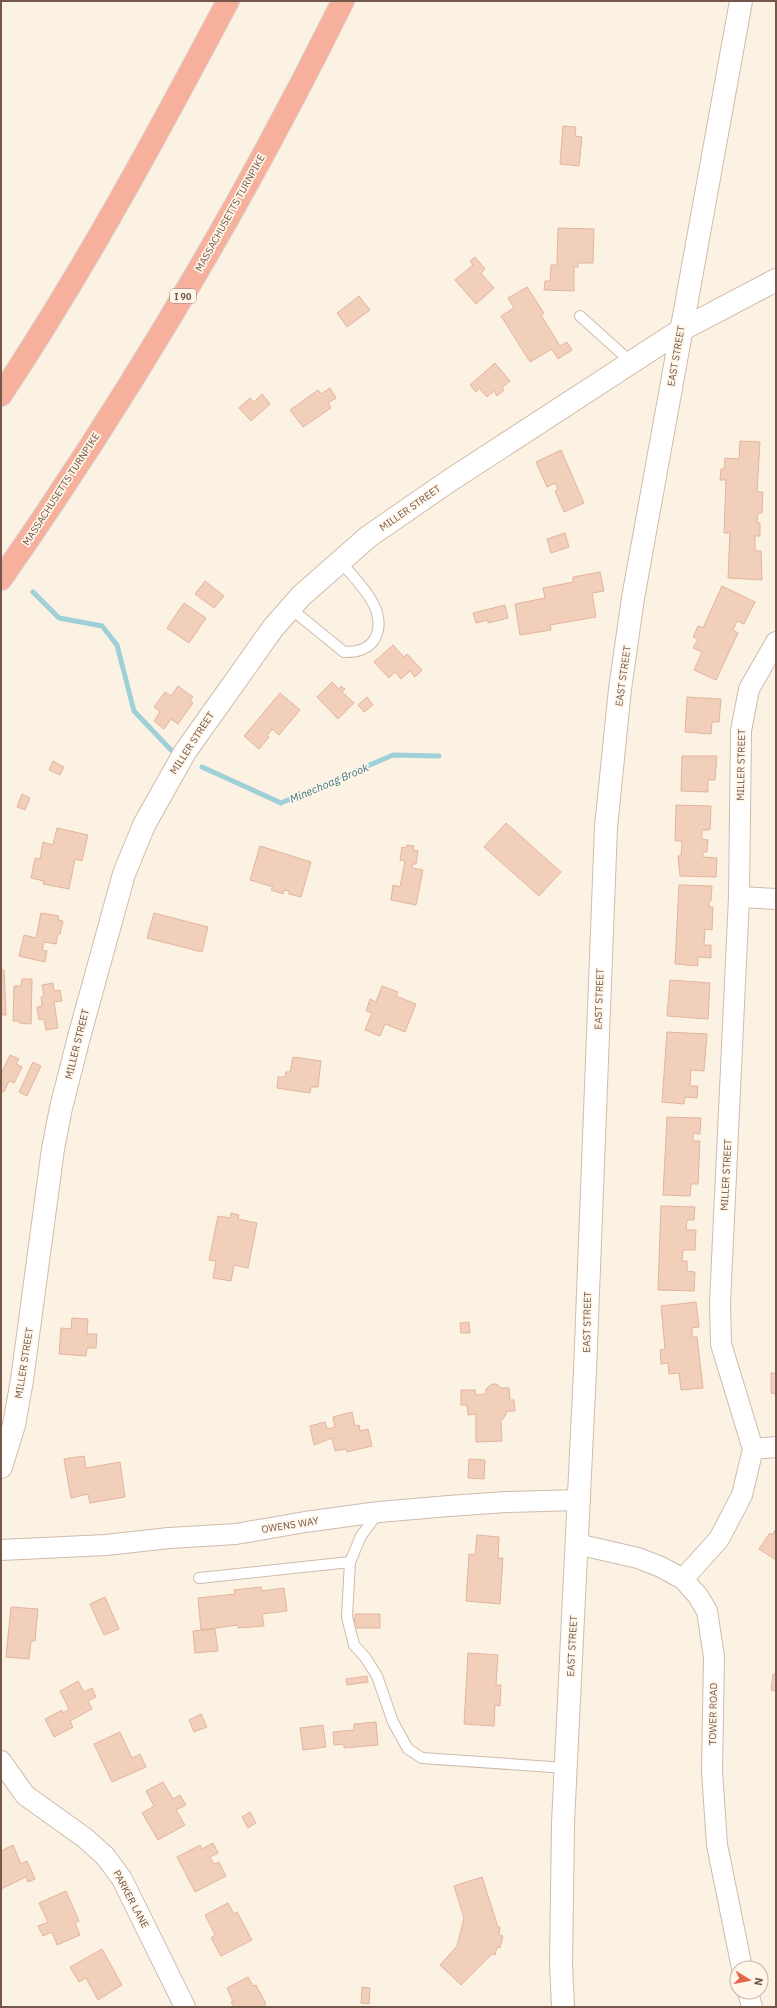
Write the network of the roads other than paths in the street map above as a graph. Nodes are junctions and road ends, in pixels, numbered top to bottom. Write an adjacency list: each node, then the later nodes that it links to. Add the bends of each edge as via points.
1 (228, 1): 8 (highway, via 116,208)
2 (343, 1): 10 (highway, MASSACHUSETTS TURNPIKE / I 90, via 309,71 209,252 110,414)
3 (741, 1): 6 (main road, EAST STREET)
4 (776, 280): 6 (main road, MILLER STREET)
5 (580, 316): 7 (lane)
6 (681, 330): 7 (main road, MILLER STREET); 18 (main road, EAST STREET, via 633,598 620,689 606,827)
7 (631, 362): 9 (main road, MILLER STREET, via 443,485 368,537)
8 (1, 395)
9 (340, 561): 11 (main road, MILLER STREET); 11 (lane, via 376,609 380,621 378,633 369,646 356,652 344,652)
10 (1, 579)
11 (290, 608): 17 (main road, MILLER STREET, via 185,752 144,825 124,874 61,1108 47,1191 22,1380 14,1425)
12 (776, 642): 13 (street, MILLER STREET, via 750,689 741,731)
13 (739, 897): 14 (street); 16 (street, MILLER STREET, via 720,1303 721,1344)
14 (776, 899)
15 (776, 1448): 16 (street)
16 (753, 1449): 24 (street, via 742,1495 719,1539)
17 (1, 1467)
18 (580, 1500): 19 (street, OWENS WAY, via 506,1502); 20 (main road, EAST STREET)
19 (379, 1512): 21 (street, OWENS WAY, via 236,1534 106,1545); 22 (lane, via 361,1536)
20 (577, 1544): 24 (street, TOWER ROAD, via 638,1558 661,1566); 26 (main road, EAST STREET)
21 (1, 1550)
22 (350, 1562): 23 (lane); 26 (lane, via 346,1617 354,1645 377,1676 393,1722 408,1749 422,1758)
23 (199, 1578)
24 (683, 1579): 27 (street, TOWER ROAD, via 707,1611 714,1657 712,1771 717,1846)
25 (1, 1761): 28 (street, PARKER LANE, via 25,1795 85,1838 105,1856 122,1879)
26 (566, 1768): 29 (main road, EAST STREET, via 561,1885)
27 (740, 1960)
28 (186, 2007)
29 (563, 2007)

